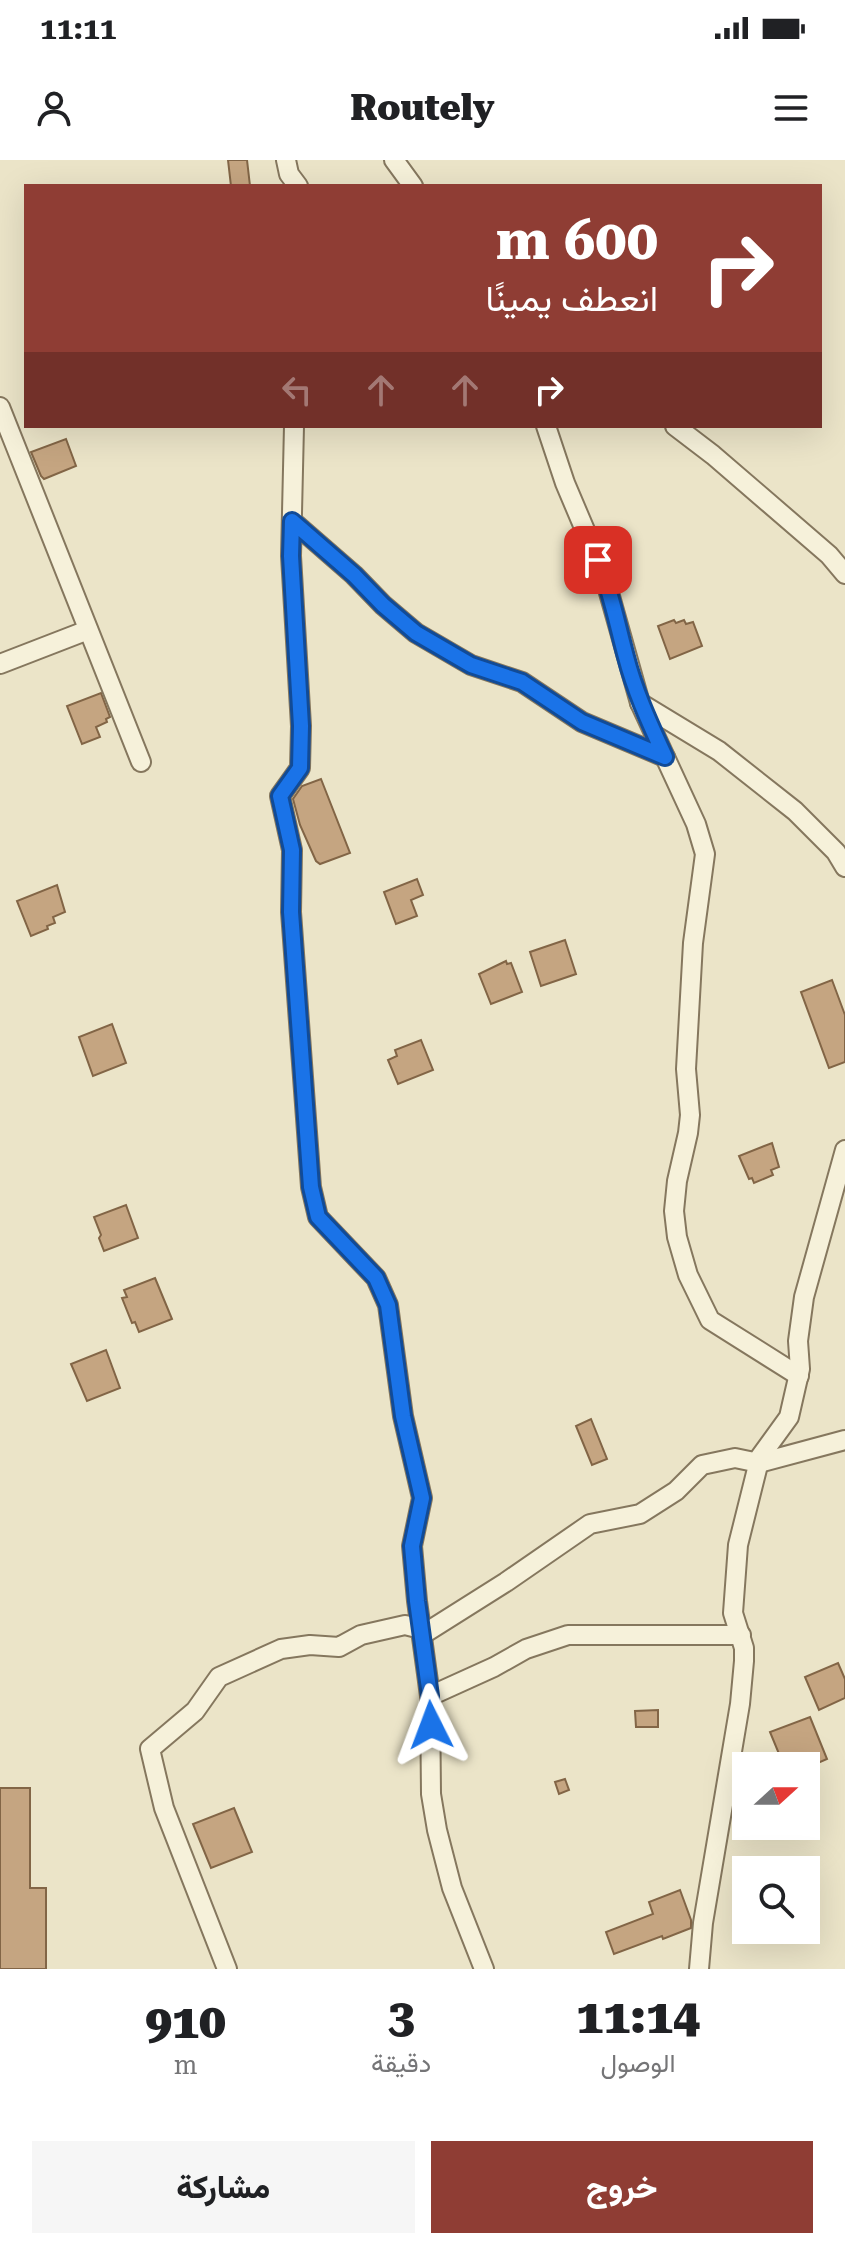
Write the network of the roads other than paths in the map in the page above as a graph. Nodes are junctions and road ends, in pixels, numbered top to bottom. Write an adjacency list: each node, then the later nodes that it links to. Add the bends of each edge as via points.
1 (286, 160): 3 (street)
2 (394, 160): 4 (street)
3 (296, 184)
4 (412, 184)
5 (0, 407): 11 (street)
6 (294, 428): 9 (street)
7 (547, 428): 13 (street, via 604,575)
8 (678, 428): 10 (street)
9 (292, 521): 14 (street, via 416,633 471,665 522,682 582,722); 21 (street, via 300,768 280,796 292,850 291,912 311,1187 318,1217 376,1278 388,1305 403,1416 422,1498 412,1546)
10 (845, 574)
11 (88, 630): 12 (street); 15 (street)
12 (0, 664)
13 (640, 703): 14 (street); 16 (street, via 719,751 795,811)
14 (665, 757): 18 (street, via 705,854 693,943 690,1115 677,1181 677,1237 710,1320)
15 (141, 762)
16 (845, 867)
17 (845, 1150): 18 (street, via 804,1297)
18 (799, 1376): 20 (street, via 789,1417)
19 (845, 1440): 20 (street)
20 (759, 1463): 21 (street, via 735,1458 702,1465 676,1491 640,1514 590,1524); 22 (street, via 738,1545 733,1613)
21 (421, 1632): 23 (street); 24 (street, via 405,1625 361,1635 339,1647 281,1649 219,1677 195,1711 150,1749 164,1808)
22 (741, 1635): 23 (street, via 568,1635 526,1649); 26 (street, via 740,1704)
23 (430, 1696): 25 (street, via 431,1794 437,1830 452,1888)
24 (227, 1969)
25 (484, 1969)
26 (699, 1969)

